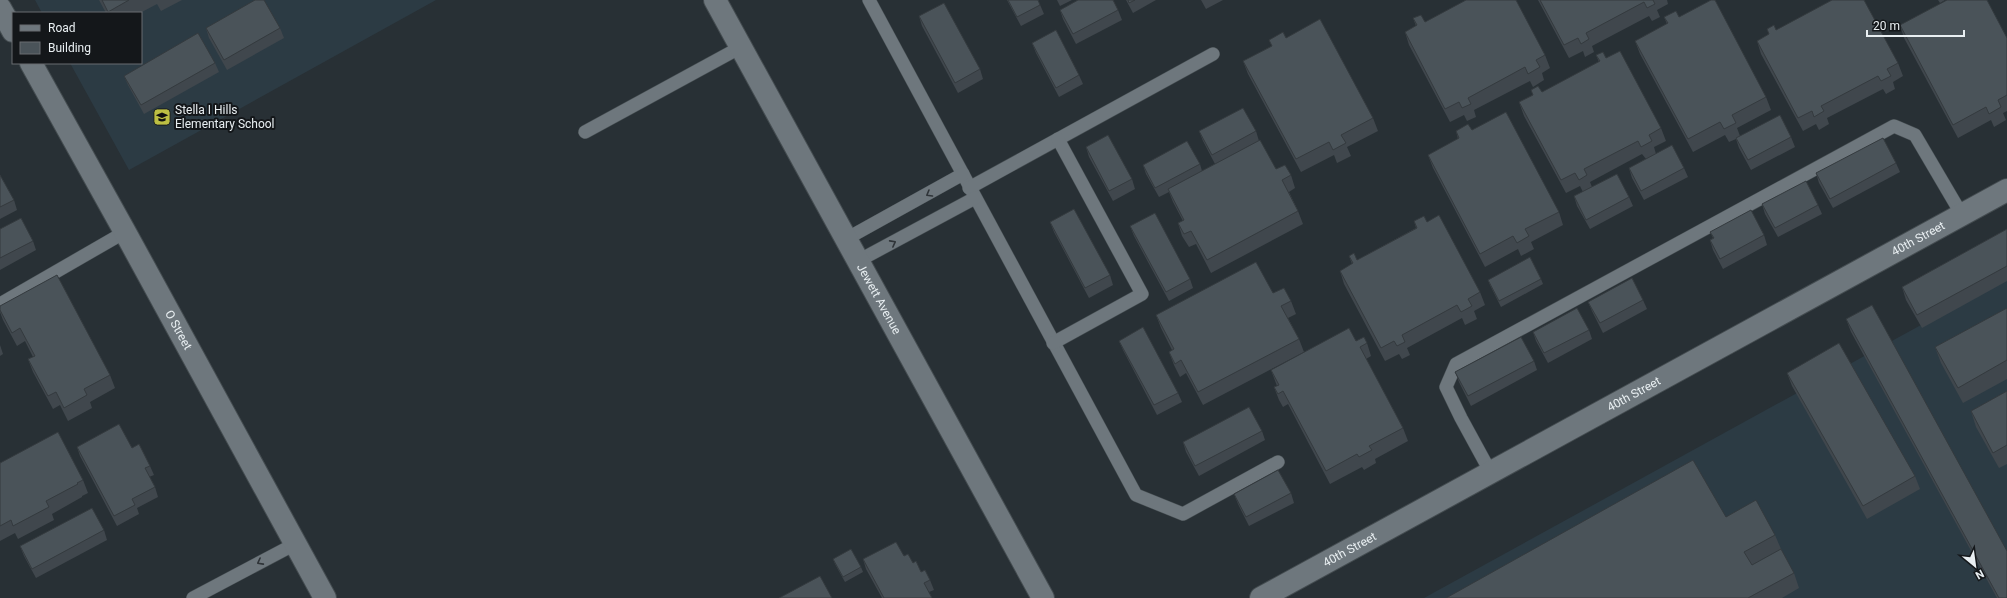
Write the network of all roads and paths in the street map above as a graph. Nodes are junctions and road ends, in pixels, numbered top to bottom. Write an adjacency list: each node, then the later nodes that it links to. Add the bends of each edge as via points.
1 (715, 0): 5 (street, Jewett Avenue)
2 (869, 0): 10 (lane)
3 (0, 8): 4 (street)
4 (12, 29)
5 (741, 47): 8 (lane); 15 (street, Jewett Avenue)
6 (1213, 54): 9 (lane)
7 (32, 64): 14 (street, O Street)
8 (585, 132)
9 (1058, 139): 12 (lane); 18 (lane, via 1142,294)
10 (962, 174): 12 (lane); 15 (lane, one-way to 15)
11 (2007, 190): 13 (street, 40th Street)
12 (972, 193): 16 (lane, one-way to 12); 18 (lane)
13 (1962, 215): 20 (street, 40th Street); 20 (lane, via 1915,134 1894,126 1456,364 1446,387)
14 (126, 232): 17 (lane); 21 (street, O Street)
15 (846, 239): 16 (street, Jewett Avenue)
16 (858, 261): 24 (street, Jewett Avenue)
17 (0, 304)
18 (1053, 343): 19 (lane, via 1136,495 1183,514)
19 (1278, 462)
20 (1491, 472): 25 (street, 40th Street)
21 (295, 544): 22 (lane, one-way to 22); 23 (street, O Street)
22 (193, 598)
23 (325, 598)
24 (1043, 598)
25 (1261, 598)

